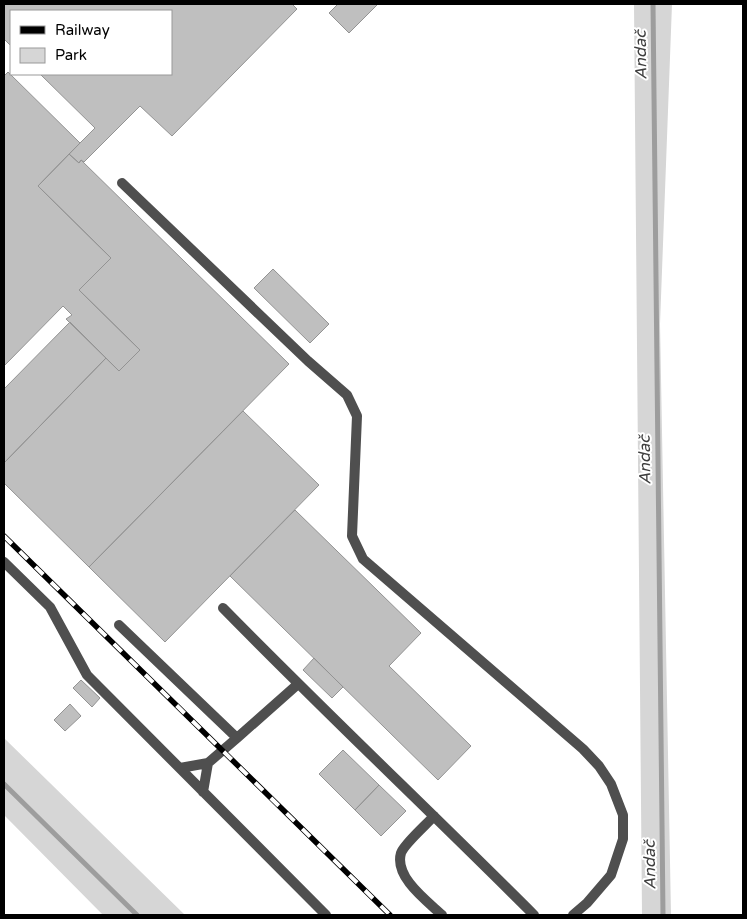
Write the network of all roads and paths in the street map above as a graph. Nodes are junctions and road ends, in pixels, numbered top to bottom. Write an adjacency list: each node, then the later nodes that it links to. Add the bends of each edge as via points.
1 (122, 183): 14 (lane, via 347,395 357,416 352,536 364,559 583,749 611,784 623,815 623,839 611,875)
2 (4, 562): 8 (lane, via 50,607 86,675)
3 (223, 608): 5 (lane)
4 (119, 625): 6 (lane)
5 (298, 684): 6 (lane); 10 (lane)
6 (237, 738): 7 (lane)
7 (208, 763): 8 (lane); 9 (lane)
8 (180, 768): 9 (lane)
9 (203, 792): 11 (lane)
10 (434, 816): 12 (lane, via 405,847 401,866 414,889); 13 (lane)
11 (326, 915)
12 (442, 915)
13 (534, 915)
14 (573, 915)

